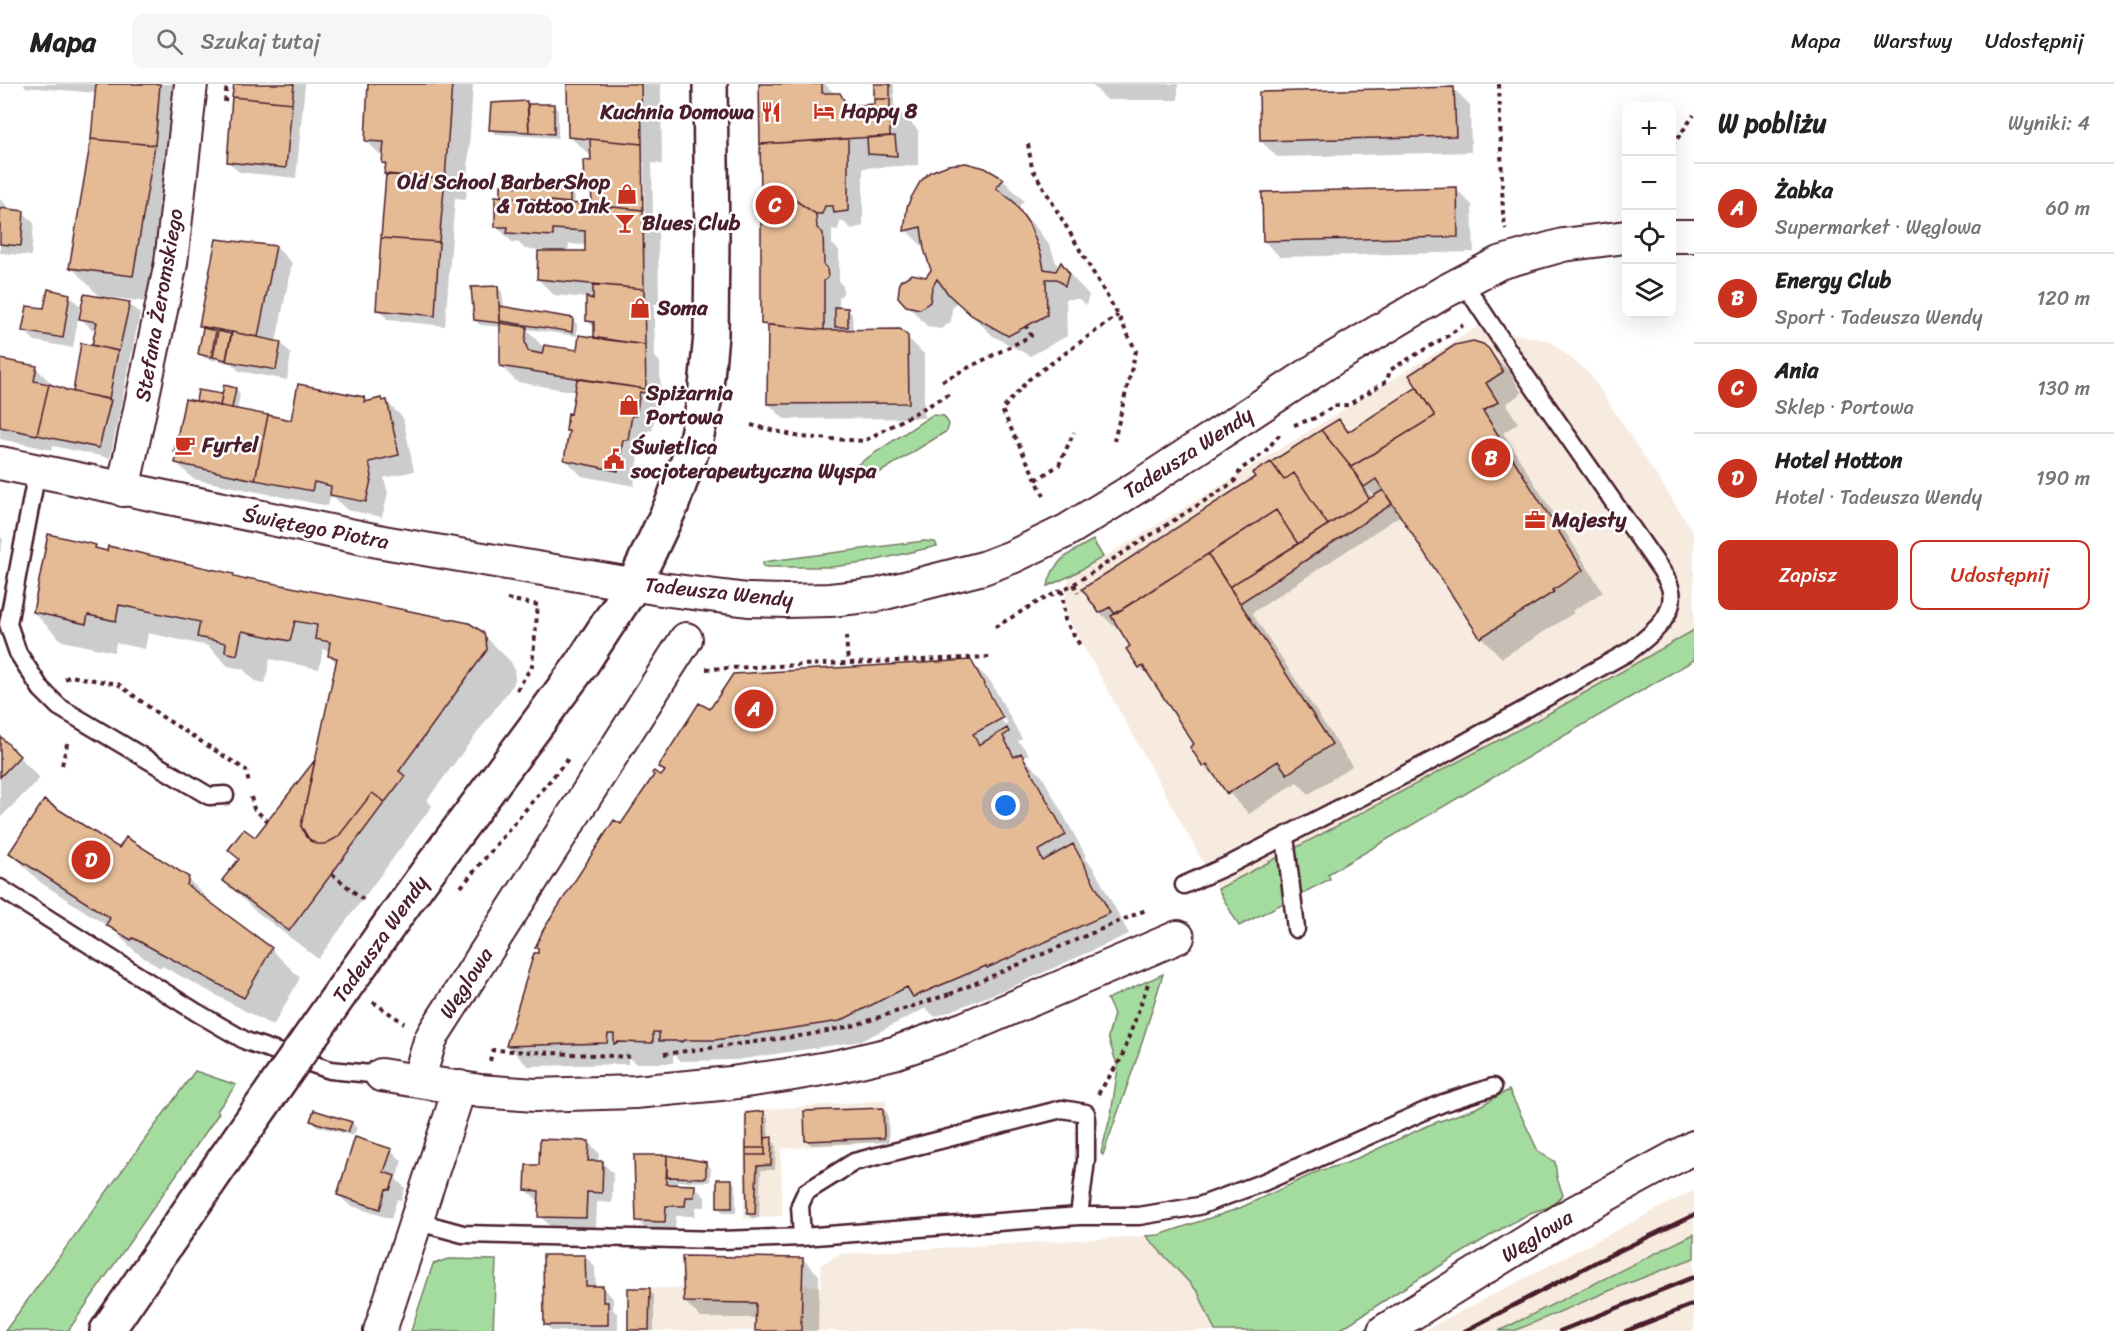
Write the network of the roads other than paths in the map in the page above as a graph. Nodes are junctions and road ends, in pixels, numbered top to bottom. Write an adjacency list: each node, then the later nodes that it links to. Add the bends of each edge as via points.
1 (191, 84): 9 (street, Stefana Żeromskiego, via 171,263)
2 (710, 84): 10 (street, via 711,335 705,398 691,455)
3 (1676, 236): 4 (street)
4 (1694, 236)
5 (1622, 238): 6 (street, Tadeusza Wendy, via 1563,245 1499,263)
6 (1463, 282): 10 (street, Tadeusza Wendy, via 1334,358 1066,531 983,568 878,595 830,600 748,600); 13 (lane, via 1661,570 1670,588 1671,602 1656,631 1630,651 1439,757)
7 (0, 463): 8 (street, Świętego Piotra)
8 (37, 471): 9 (street, Świętego Piotra); 12 (lane, via 8,624 18,653 41,689 59,707 209,796)
9 (123, 490): 10 (street, Świętego Piotra, via 382,542)
10 (634, 584): 26 (street, Tadeusza Wendy, bridge, via 581,665 345,987)
11 (686, 639): 19 (street, Węglowa, via 434,1033)
12 (225, 795)
13 (1285, 836): 14 (lane); 16 (lane)
14 (1184, 885)
15 (0, 888): 18 (lane, via 246,1041 330,1070)
16 (1296, 929)
17 (1170, 940): 20 (street, via 965,1028 894,1053 839,1066 731,1083 635,1092 535,1095)
18 (381, 1075): 19 (street)
19 (418, 1081): 20 (street)
20 (460, 1087): 24 (street)
21 (1493, 1087): 23 (lane, via 1443,1103 1264,1182 1199,1206 1139,1216)
22 (1694, 1147): 28 (street, Węglowa, via 1566,1217)
23 (1080, 1216): 25 (lane); 25 (lane, via 1086,1113 1062,1109 854,1162 806,1192 800,1205)
24 (415, 1221): 25 (lane, via 463,1234 711,1240); 27 (street)
25 (802, 1237)
26 (107, 1331)
27 (380, 1331)
28 (1384, 1331)

